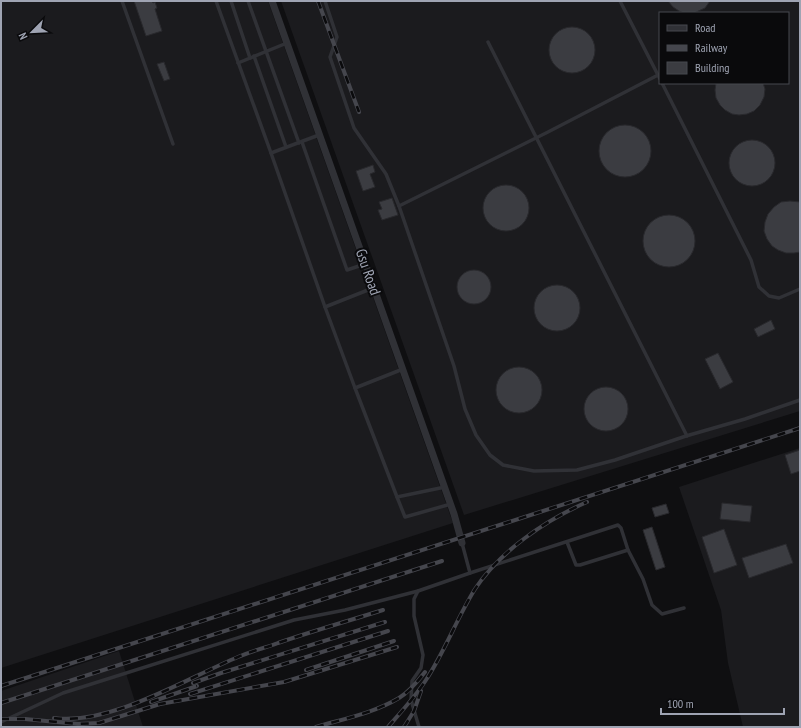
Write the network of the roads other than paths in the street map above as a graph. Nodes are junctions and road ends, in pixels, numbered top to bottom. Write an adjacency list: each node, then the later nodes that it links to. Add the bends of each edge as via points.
1 (122, 1): 18 (lane)
2 (216, 1): 12 (lane)
3 (230, 1): 11 (lane)
4 (248, 1): 10 (lane)
5 (272, 1): 9 (street, Gsu Road)
6 (325, 1): 21 (lane, via 337,37 330,57 354,128 386,174)
7 (620, 1): 13 (lane)
8 (488, 42): 16 (lane)
9 (287, 43): 10 (lane); 15 (street, Gsu Road)
10 (266, 51): 11 (lane); 17 (lane)
11 (252, 57): 12 (lane); 19 (lane)
12 (238, 63): 20 (lane)
13 (659, 74): 16 (lane)
14 (663, 84): 24 (lane, via 752,260 759,288 769,296 779,298)
15 (320, 135): 17 (lane); 22 (street, Gsu Road)
16 (536, 137): 21 (lane); 29 (lane)
17 (300, 142): 19 (lane); 22 (lane, via 347,270)
18 (173, 144)
19 (286, 147): 20 (lane)
20 (271, 154): 25 (lane)
21 (399, 206): 29 (lane, via 454,366 465,409 476,436 490,455 503,465 534,471 577,470)
22 (366, 264): 23 (street, Gsu Road)
23 (374, 288): 25 (lane); 26 (street, Gsu Road)
24 (800, 289)
25 (325, 307): 27 (lane)
26 (403, 369): 27 (lane); 30 (street, Gsu Road)
27 (355, 388): 31 (lane)
28 (800, 400): 29 (lane, via 745,420)
29 (687, 436)
30 (445, 487): 31 (lane); 32 (street, Gsu Road)
31 (397, 498): 32 (lane, via 405,517)
32 (451, 504): 34 (street, Gsu Road)
33 (567, 542): 35 (lane, via 576,565); 35 (lane, via 618,525); 36 (lane)
34 (462, 543): 36 (lane)
35 (628, 550): 38 (lane, via 643,579 652,605 662,614)
36 (470, 573): 37 (lane)
37 (418, 591): 39 (lane, via 294,620 63,693); 40 (lane, via 414,599 414,616 423,655 421,668 412,681 411,700)
38 (684, 608)
39 (1, 722)
40 (419, 727)

